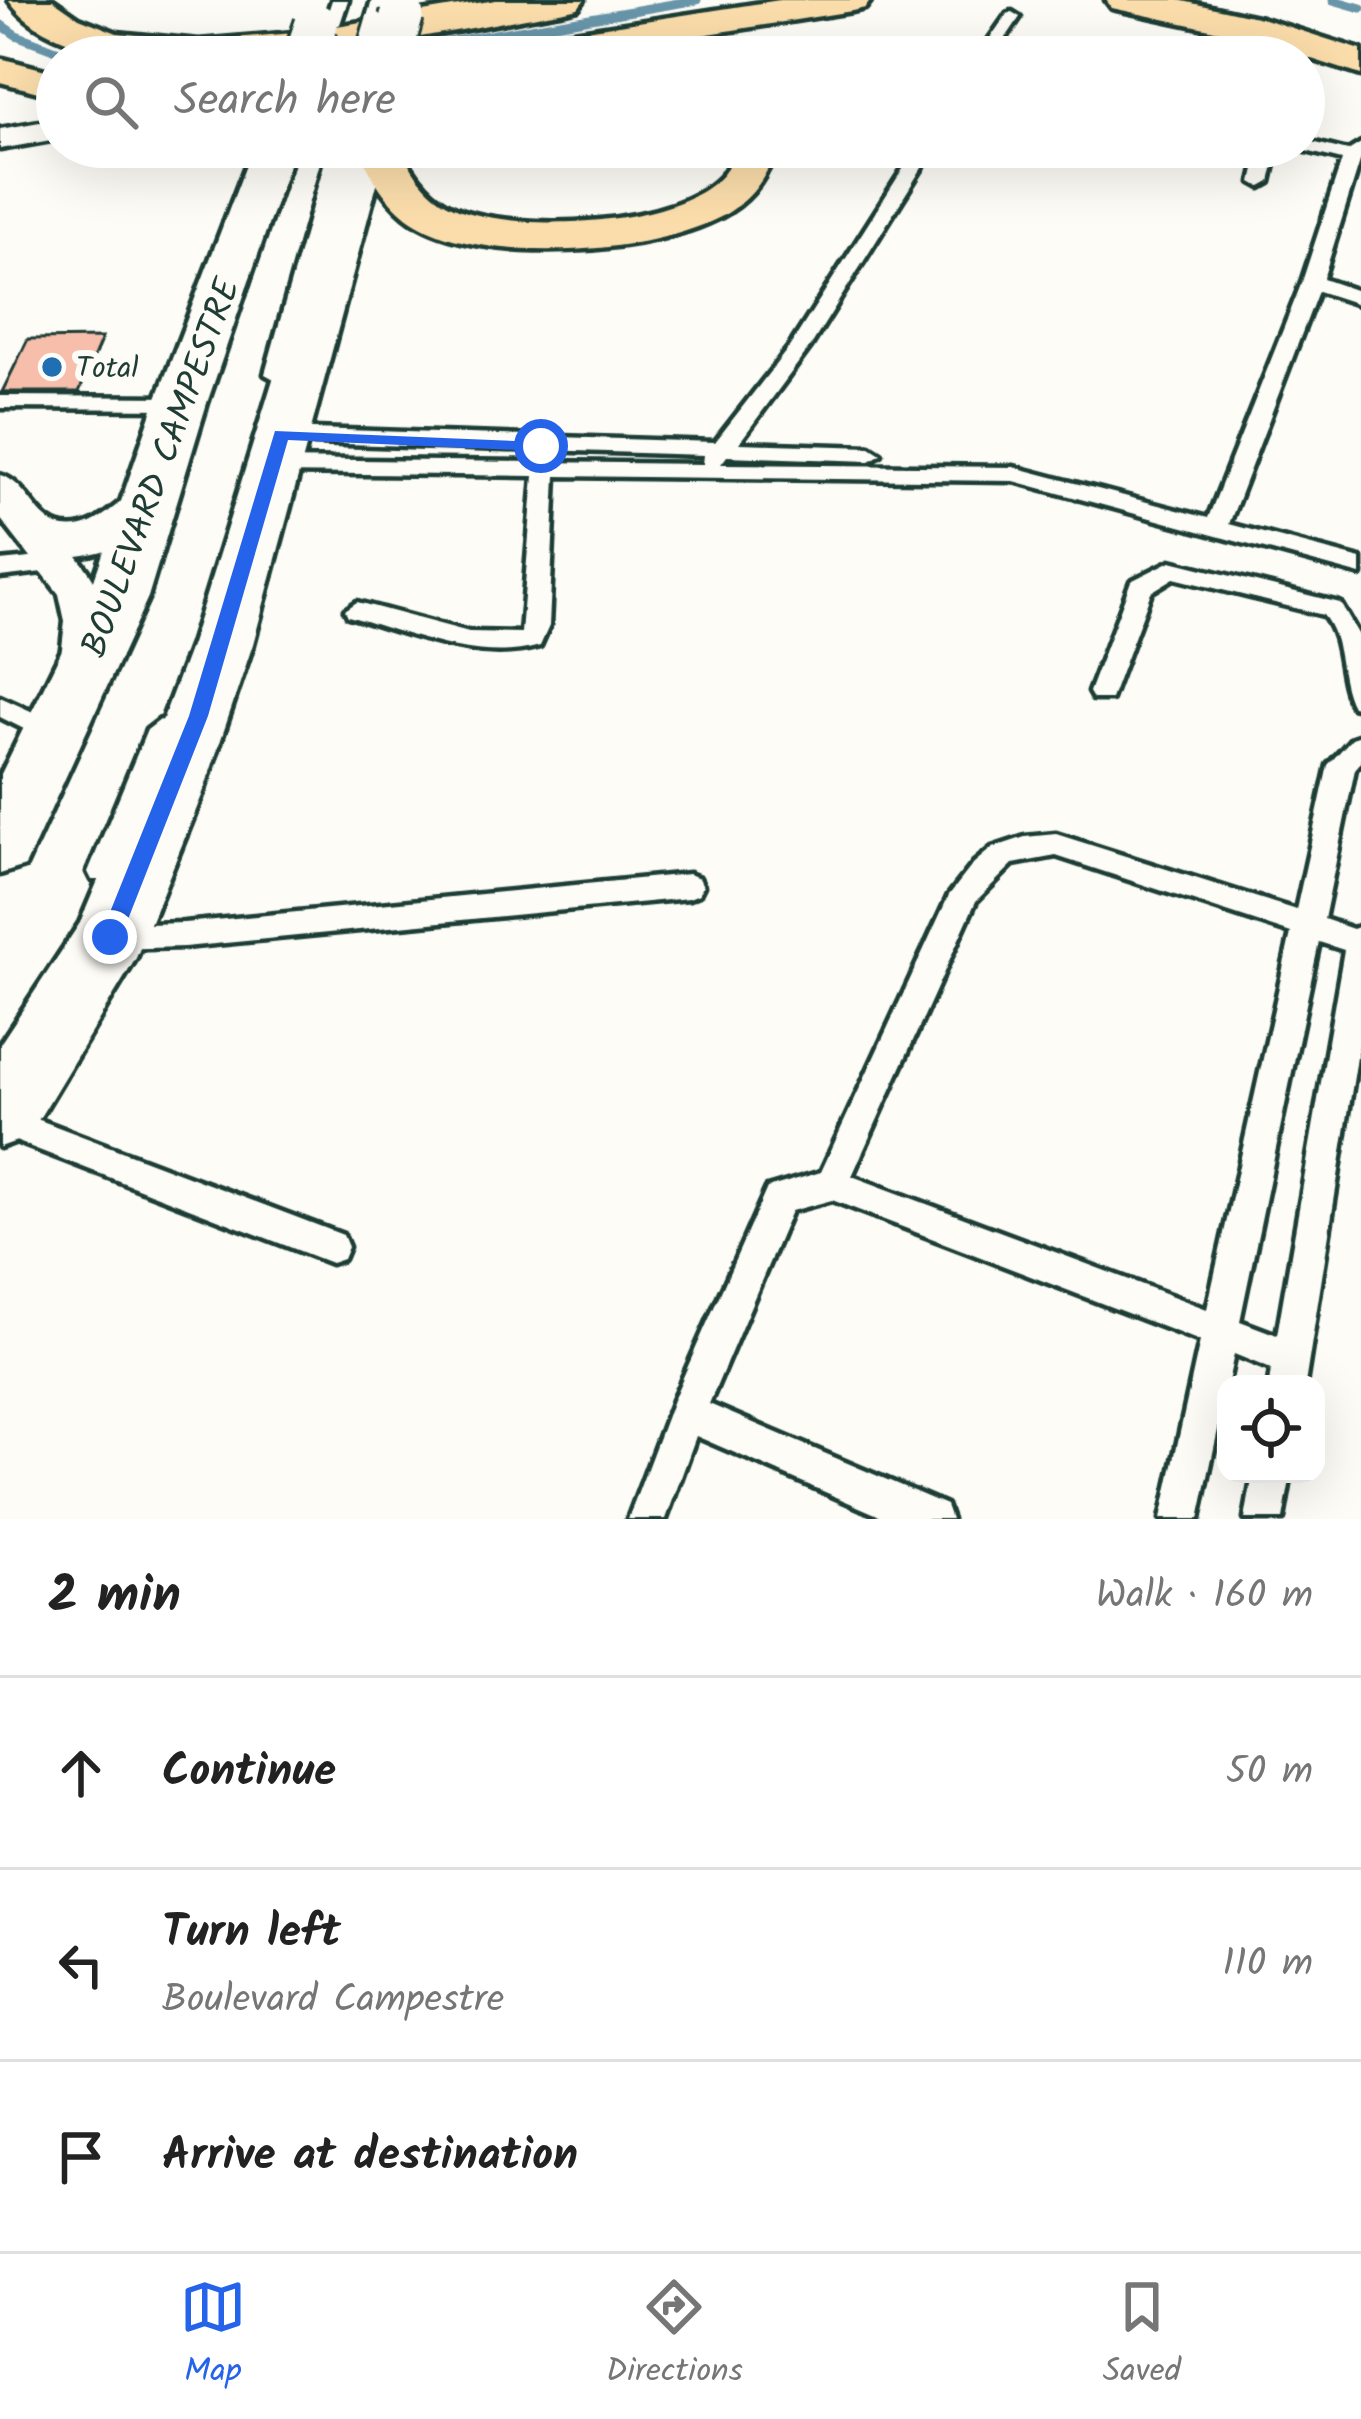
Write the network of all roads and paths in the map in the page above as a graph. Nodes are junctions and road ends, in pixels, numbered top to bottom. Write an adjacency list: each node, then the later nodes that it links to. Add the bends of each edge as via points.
1 (28, 0): 8 (main road)
2 (565, 0): 9 (main road)
3 (852, 0): 11 (main road)
4 (1125, 0): 13 (main road)
5 (1244, 0): 14 (main road)
6 (390, 9): 10 (lane, bridge)
7 (1012, 17): 12 (lane)
8 (91, 36)
9 (344, 36)
10 (375, 36)
11 (625, 36)
12 (999, 36)
13 (1279, 36)
14 (1361, 43)
15 (1325, 51): 16 (main road)
16 (1361, 63)
17 (0, 70): 18 (main road)
18 (36, 79)
19 (36, 133): 20 (street)
20 (0, 140)
21 (1325, 148): 22 (lane)
22 (1357, 152): 32 (lane)
23 (266, 168): 34 (main road, BOULEVARD CAMPESTRE)
24 (285, 168): 34 (lane, via 236,309)
25 (332, 168): 48 (lane)
26 (360, 168): 37 (main road)
27 (388, 168): 28 (main road, via 435,216 500,234 558,237 638,227 699,207)
28 (750, 168)
29 (913, 168): 38 (lane, via 826,309)
30 (1264, 168): 31 (lane)
31 (1261, 182)
32 (1312, 282): 33 (lane); 44 (lane)
33 (1361, 299)
34 (202, 346): 36 (main road, BOULEVARD CAMPESTRE)
35 (0, 402): 36 (lane)
36 (181, 403): 43 (main road, BOULEVARD CAMPESTRE)
37 (278, 450): 38 (lane); 40 (lane); 59 (main road, via 198,716)
38 (720, 451): 39 (lane); 41 (lane)
39 (844, 463): 41 (lane); 44 (lane, via 1014,474)
40 (544, 472): 41 (lane); 49 (lane, via 531,640 484,642)
41 (699, 473)
42 (0, 489): 45 (street)
43 (149, 499): 45 (street, via 128,524); 50 (main road, BOULEVARD CAMPESTRE)
44 (1216, 528): 46 (lane)
45 (48, 548): 47 (lane); 50 (street, via 87,606)
46 (1361, 567)
47 (0, 569)
48 (206, 604)
49 (357, 610)
50 (83, 674): 55 (main road, BOULEVARD CAMPESTRE)
51 (1102, 692): 52 (lane, via 1140,586 1172,568 1331,609 1354,637 1349,676)
52 (1361, 699)
53 (171, 701): 59 (lane)
54 (0, 706): 55 (lane)
55 (57, 734): 57 (main road, BOULEVARD CAMPESTRE)
56 (1361, 745): 60 (lane, via 1342,765)
57 (0, 847)
58 (689, 886): 59 (lane, via 184,935)
59 (102, 915): 62 (main road)
60 (1308, 925): 61 (lane); 63 (lane, via 1056,845 1022,845 988,862 964,895); 65 (lane)
61 (1361, 940): 66 (lane)
62 (0, 1116): 64 (lane)
63 (832, 1184): 65 (lane); 67 (lane, via 779,1198)
64 (331, 1247)
65 (1222, 1328): 66 (lane); 71 (lane)
66 (1289, 1371)
67 (686, 1413): 69 (lane); 70 (lane)
68 (1270, 1483): 72 (lane)
69 (647, 1519)
70 (932, 1519)
71 (1180, 1519)
72 (1264, 1519)

